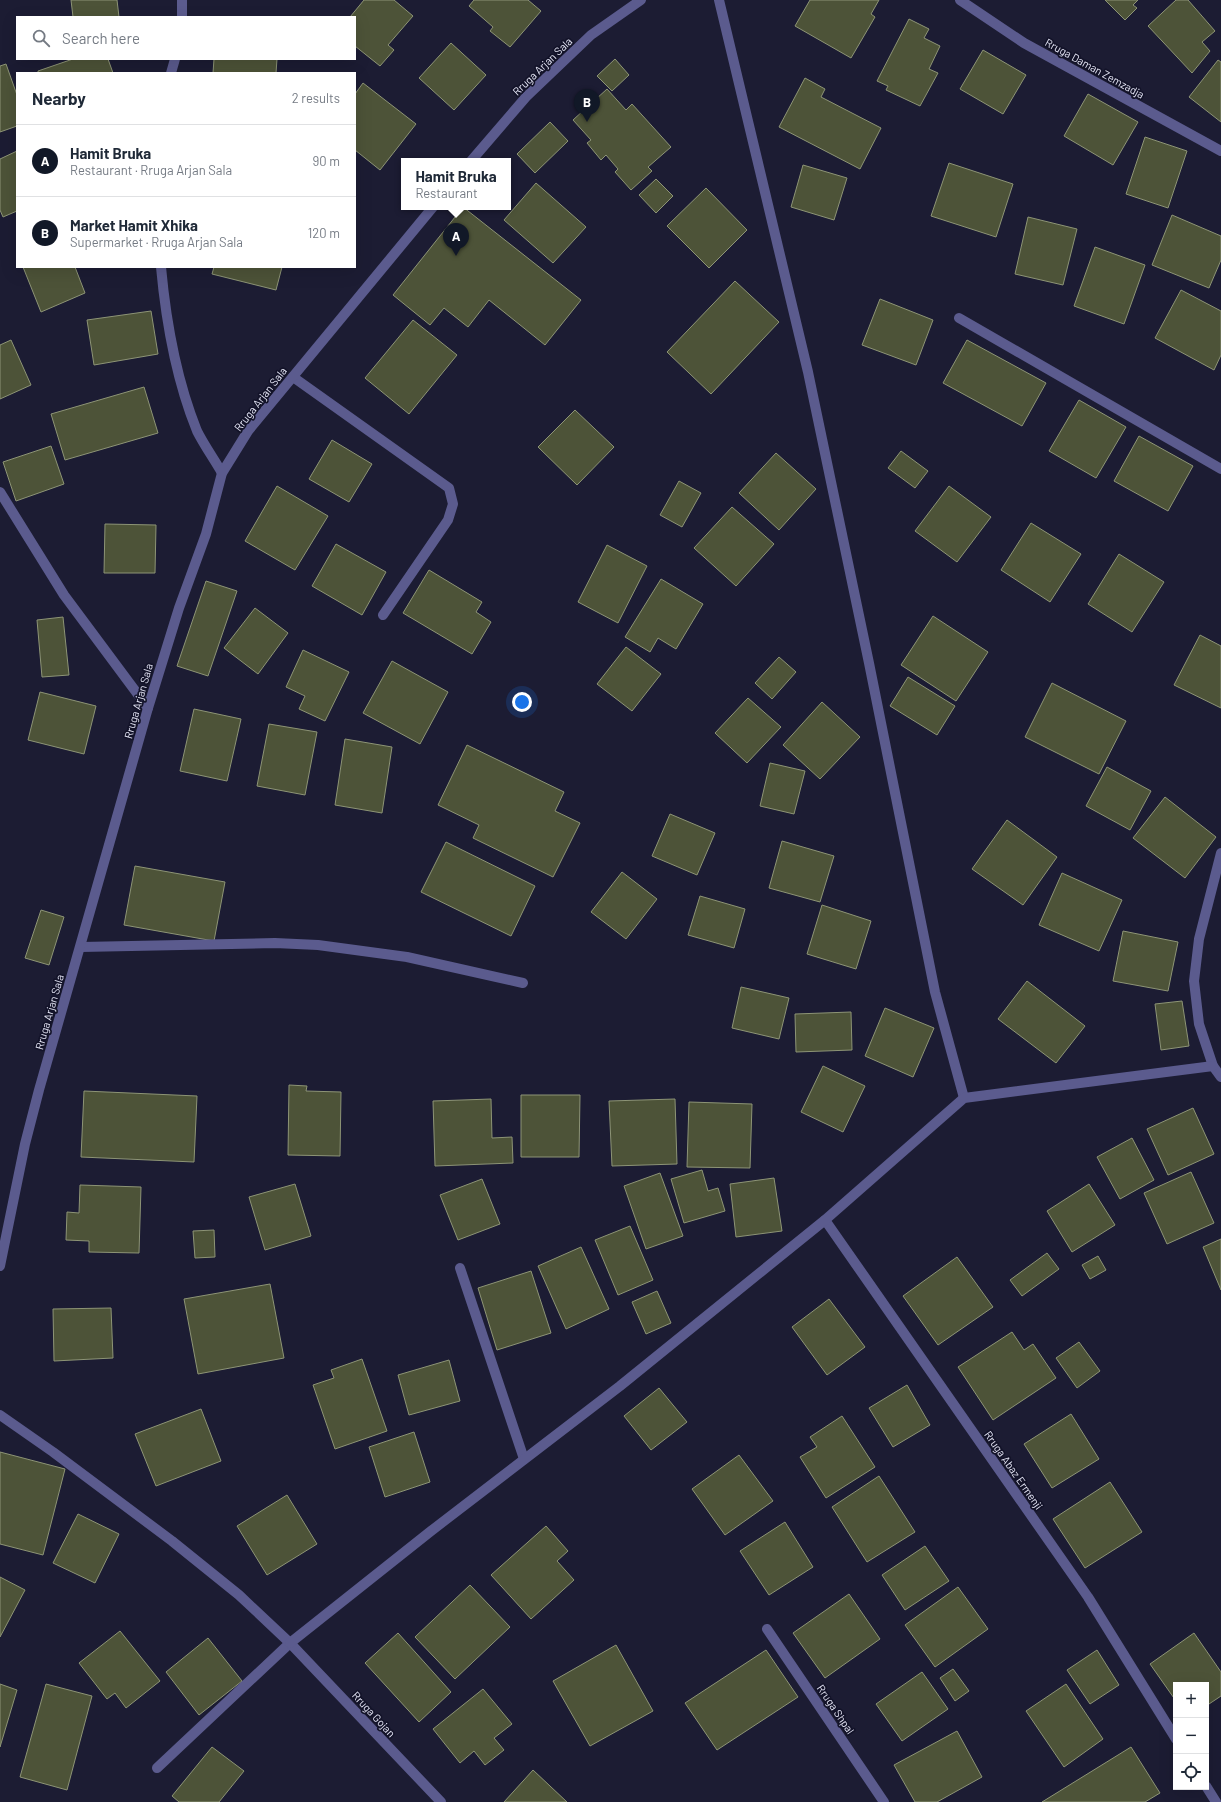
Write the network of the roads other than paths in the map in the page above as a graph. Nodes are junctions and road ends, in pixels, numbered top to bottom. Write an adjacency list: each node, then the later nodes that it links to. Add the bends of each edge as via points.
1 (182, 0): 5 (street)
2 (641, 0): 9 (street, Rruga Arjan Sala, via 591,35 526,97)
3 (719, 0): 24 (street, via 808,372 935,992)
4 (960, 0): 8 (street, Rruga Daman Zemzadja, via 1024,43)
5 (182, 16)
6 (175, 60): 7 (street)
7 (171, 72)
8 (1221, 151)
9 (474, 158)
10 (431, 210): 13 (street, Rruga Arjan Sala)
11 (161, 268): 15 (street, via 164,300 180,380 198,432)
12 (959, 318): 14 (street)
13 (293, 377): 15 (street, Rruga Arjan Sala, via 248,431); 17 (street, via 449,488 453,504 448,520)
14 (1221, 469)
15 (222, 473): 18 (street, Rruga Arjan Sala, via 206,534 179,608)
16 (0, 492): 18 (street, via 64,595)
17 (383, 615)
18 (148, 708): 20 (street, Rruga Arjan Sala)
19 (1221, 853): 22 (street, via 1199,939 1194,981 1199,1024)
20 (81, 946): 21 (street, via 275,943 318,945 407,957); 26 (street, Rruga Arjan Sala, via 25,1144)
21 (523, 983)
22 (1213, 1066): 23 (street); 24 (street)
23 (1221, 1077)
24 (964, 1098): 25 (street)
25 (825, 1220): 29 (street, via 620,1386); 32 (street, Rruga Abaz Ermenji, via 1088,1597)
26 (0, 1266)
27 (460, 1268): 29 (street)
28 (0, 1415): 31 (street, Rruga Gojan, via 172,1541 239,1595)
29 (524, 1459): 31 (street)
30 (767, 1629): 36 (street, Rruga Shpal)
31 (290, 1643): 33 (street); 35 (street, Rruga Gojan)
32 (1173, 1734)
33 (157, 1768)
34 (1208, 1790): 37 (street)
35 (441, 1802)
36 (884, 1802)
37 (1216, 1802)

